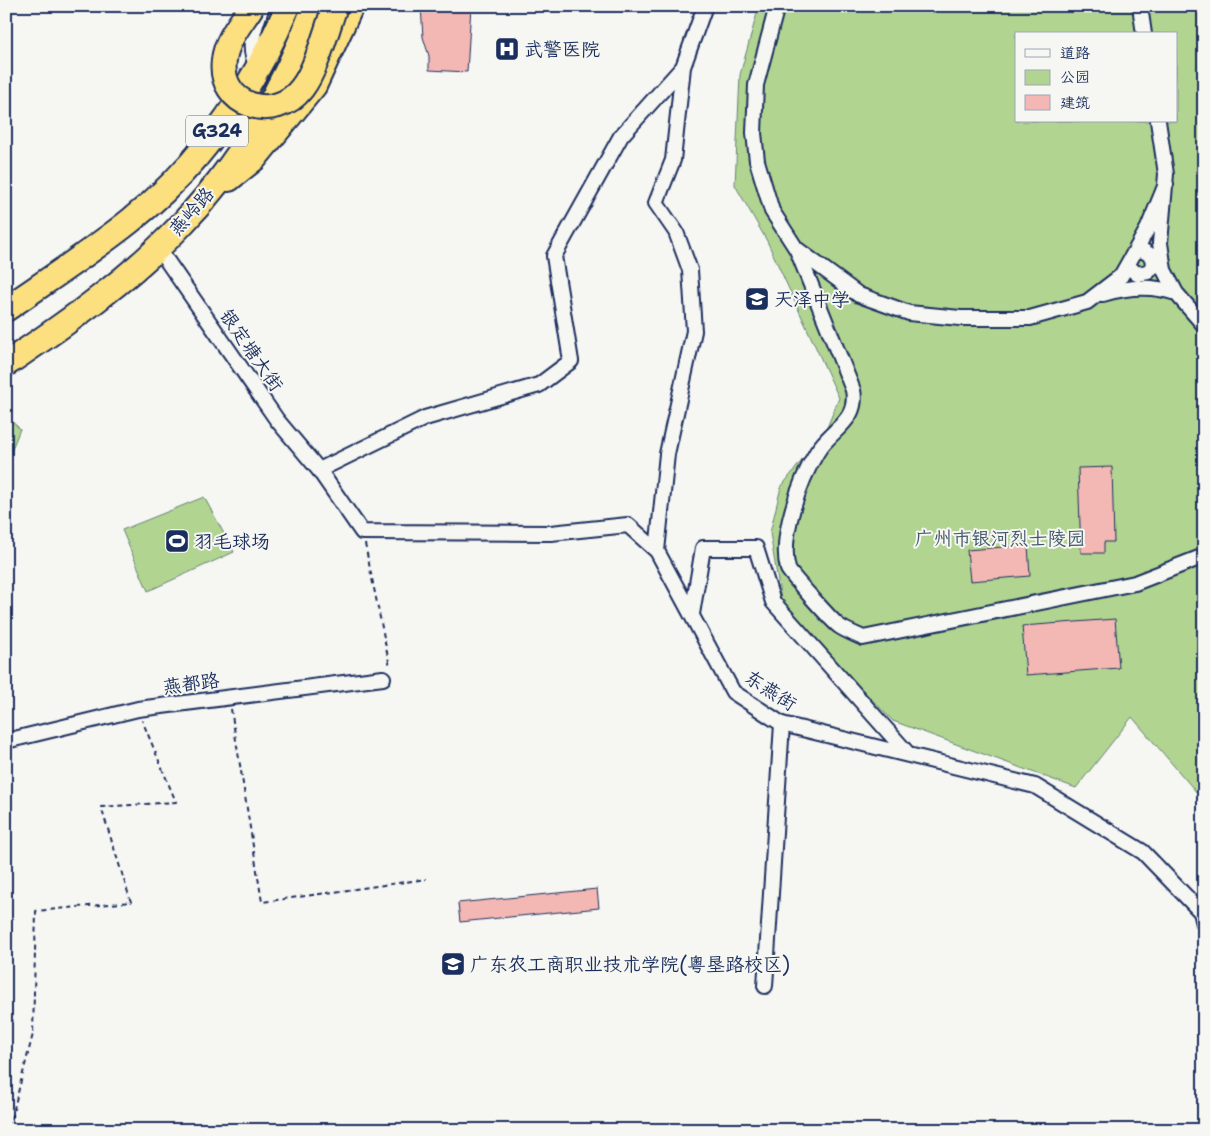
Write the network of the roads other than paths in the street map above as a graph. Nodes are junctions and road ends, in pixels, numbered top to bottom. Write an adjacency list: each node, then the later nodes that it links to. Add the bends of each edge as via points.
1 (252, 6): 5 (highway, bridge, via 226,50 224,74 242,101 262,108 284,103 302,89)
2 (262, 6): 12 (street, via 251,48 251,56)
3 (288, 6): 12 (highway, 燕岭路 / G324)
4 (315, 6): 15 (highway, 燕岭路 / G324, via 293,58 256,128)
5 (335, 6)
6 (351, 6): 15 (highway, via 314,86 255,158)
7 (704, 6): 11 (street)
8 (778, 6): 17 (street, via 756,85 754,140 772,211)
9 (1140, 6): 10 (street)
10 (1144, 32)
11 (683, 67): 26 (street, via 621,136 554,256 571,361 539,385 425,418); 27 (street, via 673,160 656,203 676,232 690,270 694,331 667,454)
12 (258, 68): 23 (highway, 燕岭路 / G324, via 210,140 169,187 131,220)
13 (1158, 122): 14 (street)
14 (1166, 184): 18 (street); 19 (street)
15 (209, 193): 16 (highway, 燕岭路 / G324)
16 (158, 248): 25 (highway, 燕岭路 / G324, via 102,296); 26 (street, 银定塘大街, via 277,420)
17 (797, 250): 22 (street, via 859,294 909,313 960,318 1030,318 1087,302); 28 (street, via 856,403 850,415 817,451 794,503 787,535 788,570 838,625 863,638 1135,584)
18 (1136, 251): 19 (street, via 1142,250); 20 (street)
19 (1157, 260): 20 (street, via 1148,272 1137,274); 21 (street)
20 (1128, 264): 22 (street, via 1121,276)
21 (1176, 293): 22 (street, via 1165,289 1134,288); 24 (street)
22 (1096, 296)
23 (6, 309)
24 (1204, 325)
25 (6, 364)
26 (319, 470): 27 (street, 东燕街, via 362,532 551,533 628,525)
27 (657, 551): 29 (street, 东燕街)
28 (1204, 556)
29 (692, 614): 31 (street, 东燕街, via 734,692); 33 (street, via 703,548 756,548 773,602)
30 (386, 673): 32 (street, 燕都路, via 138,709)
31 (782, 724): 33 (street, 东燕街); 35 (street)
32 (6, 741)
33 (909, 755): 34 (street, 东燕街, via 1035,786 1143,852 1201,912)
34 (1204, 924)
35 (765, 986)

